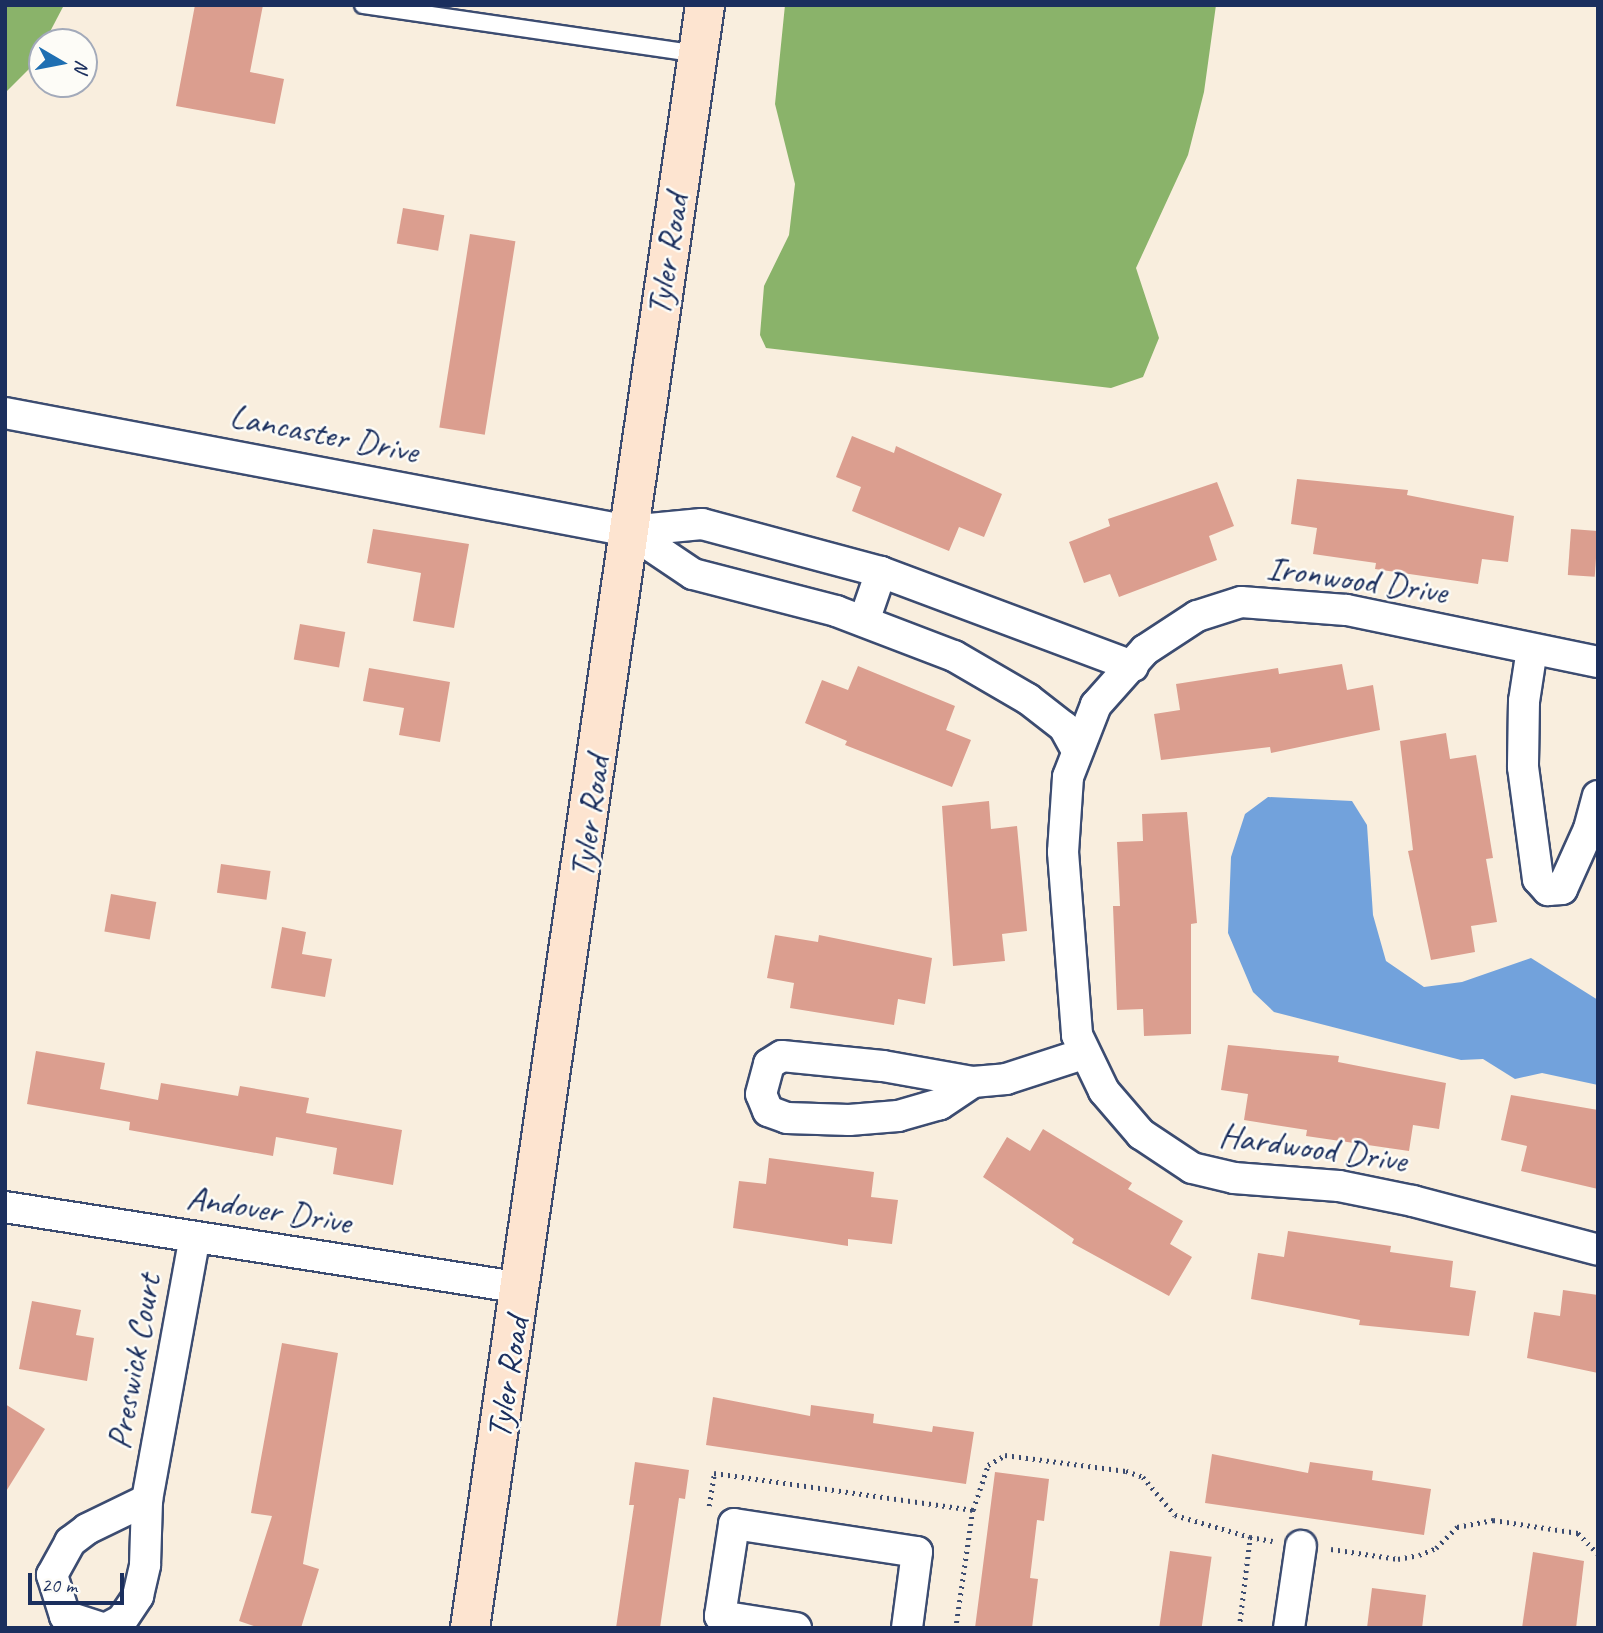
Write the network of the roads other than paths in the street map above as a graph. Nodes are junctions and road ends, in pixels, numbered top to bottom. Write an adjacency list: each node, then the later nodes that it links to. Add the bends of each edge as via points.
1 (363, 5): 3 (lane)
2 (705, 5): 3 (street, Tyler Road)
3 (698, 54): 5 (street, Tyler Road)
4 (5, 413): 5 (street, Lancaster Drive)
5 (629, 531): 6 (street, via 702,524); 7 (street, via 693,574); 19 (street, Tyler Road)
6 (881, 572): 7 (street); 10 (street)
7 (864, 621): 12 (street, via 954,656 1028,699 1065,727)
8 (1532, 649): 9 (street, Ironwood Drive); 10 (street, Ironwood Drive, via 1346,610 1241,602 1197,616 1145,650); 13 (street, via 1524,701 1523,767 1538,879 1548,890 1562,888 1589,829)
9 (1598, 662)
10 (1133, 666): 11 (street, Ironwood Drive)
11 (1096, 705): 12 (street, Hardwood Drive)
12 (1076, 749): 14 (street, Hardwood Drive, via 1068,777 1063,852 1070,983)
13 (1598, 796)
14 (1083, 1054): 15 (street, via 1006,1079); 18 (street, Hardwood Drive, via 1104,1091 1141,1134 1192,1168 1234,1178 1339,1186)
15 (973, 1083): 15 (street, via 883,1066 782,1056 769,1064 761,1094 768,1111 787,1118 849,1120 898,1116 940,1104)
16 (5, 1207): 17 (street, Andover Drive)
17 (195, 1237): 19 (street, Andover Drive); 20 (street, Preswick Court)
18 (1598, 1250)
19 (522, 1288): 24 (street, Tyler Road)
20 (147, 1500): 22 (street, Preswick Court, via 87,1529 71,1542 52,1575 65,1616); 23 (street, Preswick Court, via 145,1565 138,1596 122,1620)
21 (1301, 1546): 27 (street)
22 (102, 1628)
23 (107, 1628)
24 (470, 1628)
25 (796, 1628): 26 (street, via 720,1616 734,1524 917,1552)
26 (907, 1628)
27 (1289, 1628)

